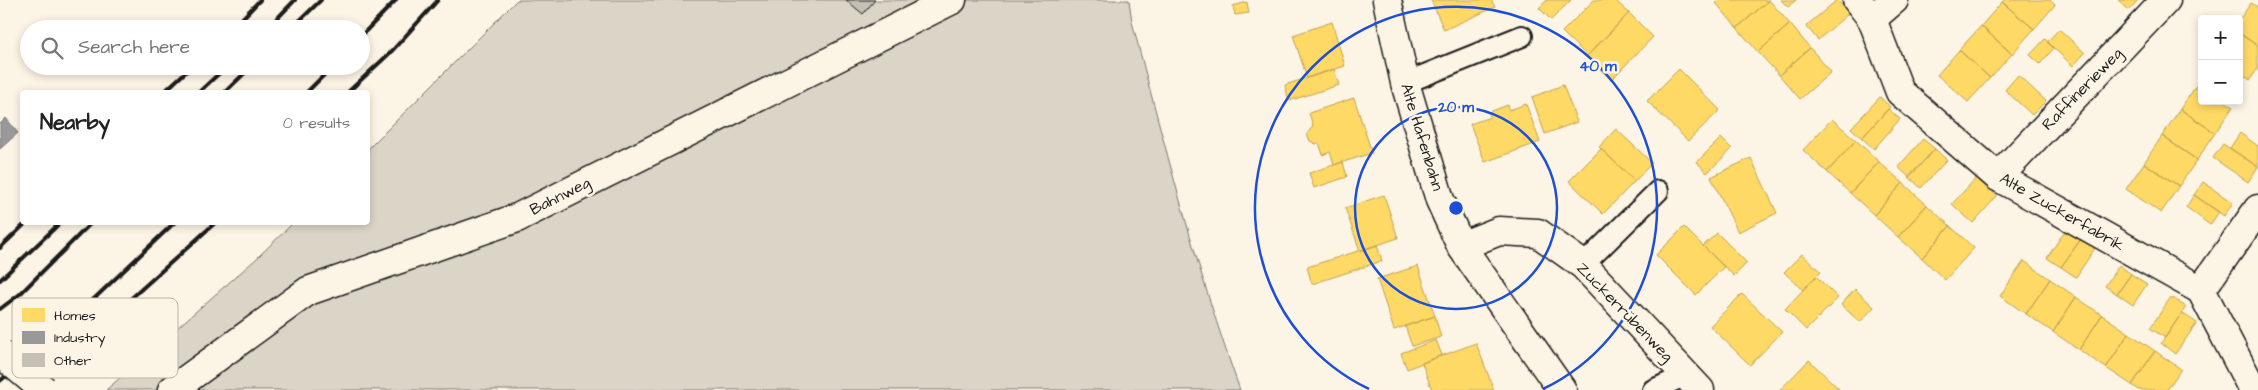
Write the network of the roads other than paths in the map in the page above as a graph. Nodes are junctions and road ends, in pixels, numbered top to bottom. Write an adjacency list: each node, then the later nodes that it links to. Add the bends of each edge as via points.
1 (952, 0): 20 (main road, Bahnweg, via 516,218 308,290)
2 (1387, 0): 7 (main road, Alte Hafenbahn)
3 (1894, 0): 5 (main road)
4 (2166, 0): 8 (main road, Raffinerieweg)
5 (1865, 10): 8 (main road, Alte Zuckerfabrik, via 1900,92)
6 (1522, 36): 7 (lane)
7 (1405, 84): 11 (main road, Alte Hafenbahn, via 1440,200)
8 (1998, 177): 13 (main road, Alte Zuckerfabrik)
9 (1658, 191): 12 (lane)
10 (2258, 209): 13 (main road)
11 (1461, 246): 12 (main road, Zuckerrübenweg, via 1499,230 1538,233); 21 (main road, Alte Hafenbahn)
12 (1583, 264): 17 (main road, Zuckerrübenweg)
13 (2201, 290): 18 (main road, via 2250,384)
14 (0, 353): 15 (main road, bridge)
15 (12, 363)
16 (30, 378): 19 (main road, bridge)
17 (1693, 383): 22 (lane)
18 (2258, 388)
19 (44, 390)
20 (172, 390)
21 (1562, 390)
22 (1653, 390)

